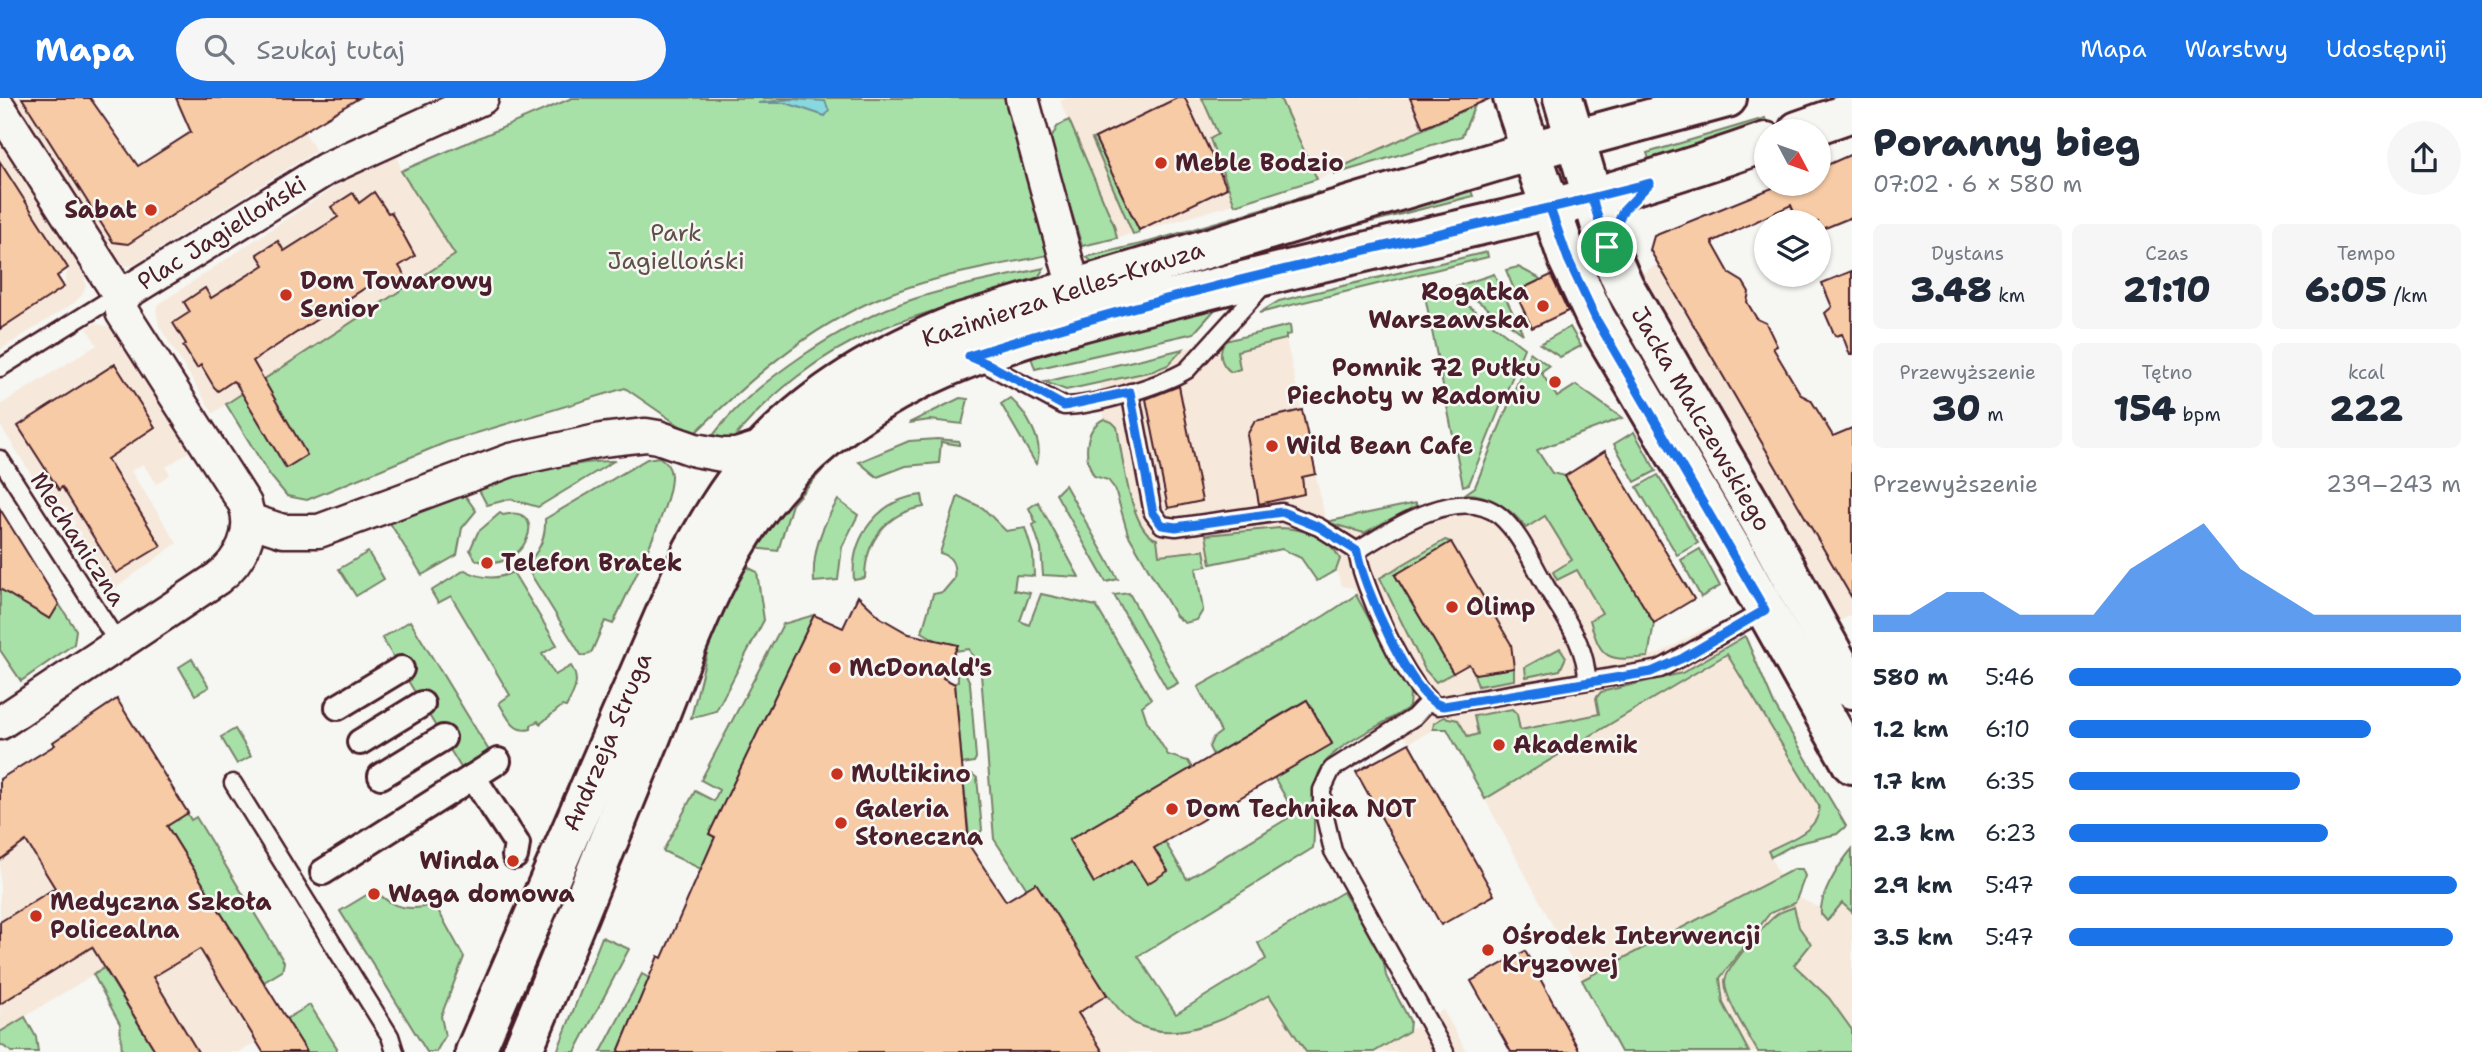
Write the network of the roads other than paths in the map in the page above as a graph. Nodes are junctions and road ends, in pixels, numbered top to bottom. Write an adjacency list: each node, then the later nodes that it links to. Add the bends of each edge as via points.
1 (482, 98): 23 (street, Plac Jagielloński, via 326,169 131,289)
2 (1022, 98): 22 (street)
3 (1563, 98): 11 (street, Jacka Malczewskiego)
4 (1573, 98): 10 (street)
5 (1727, 98): 10 (street, Kazimierza Kelles-Krauza)
6 (1514, 102): 13 (street, Jacka Malczewskiego); 14 (street, via 1498,138)
7 (0, 109): 23 (street)
8 (1852, 112): 9 (street)
9 (1831, 119)
10 (1628, 124): 11 (street, Kazimierza Kelles-Krauza)
11 (1576, 139): 13 (street, Kazimierza Kelles-Krauza); 16 (street, Jacka Malczewskiego)
12 (1754, 146): 15 (street, Kazimierza Kelles-Krauza)
13 (1531, 151): 14 (street, Kazimierza Kelles-Krauza); 17 (street, Jacka Malczewskiego)
14 (1475, 168): 22 (street, Kazimierza Kelles-Krauza)
15 (1650, 183): 16 (street, Kazimierza Kelles-Krauza); 19 (street, via 1623,211)
16 (1592, 198): 17 (street, Kazimierza Kelles-Krauza); 19 (street, Jacka Malczewskiego)
17 (1550, 208): 18 (street, Kazimierza Kelles-Krauza); 20 (street, Jacka Malczewskiego)
18 (1490, 223): 20 (street, via 1531,237); 21 (street, Kazimierza Kelles-Krauza)
19 (1607, 247): 36 (street, Jacka Malczewskiego, via 1624,286)
20 (1568, 259): 32 (street, Jacka Malczewskiego, via 1596,319)
21 (1282, 271): 24 (street, Kazimierza Kelles-Krauza); 26 (lane, via 1244,304 1187,370)
22 (1074, 288): 27 (street, Kazimierza Kelles-Krauza, via 960,323 888,354 828,392)
23 (122, 299): 25 (lane, via 104,303); 30 (street, Plac Jagielloński, via 122,312 235,487)
24 (969, 356): 26 (lane, via 1064,406); 29 (street, Kazimierza Kelles-Krauza, via 909,382 851,418)
25 (0, 368)
26 (1130, 392): 31 (lane, via 1153,513 1162,525 1282,512 1319,527)
27 (766, 446): 30 (street, Kazimierza Kelles-Krauza, via 722,455 658,437 616,438 511,460 319,531 283,531); 51 (street, Andrzeja Struga, via 718,506 693,550)
28 (0, 459): 33 (lane, Mechaniczna)
29 (774, 489): 52 (street, Andrzeja Struga, via 736,543 700,615)
30 (250, 520): 33 (street, via 243,551 230,570)
31 (1357, 551): 35 (lane, via 1422,514 1468,504 1492,510 1511,529 1576,637 1586,657); 37 (lane, via 1374,607)
32 (1765, 610): 35 (lane, via 1660,669); 44 (street, Jacka Malczewskiego)
33 (118, 643): 40 (street)
34 (401, 669): 39 (street)
35 (1587, 681): 37 (lane, via 1444,706)
36 (1852, 689)
37 (1429, 701): 53 (lane, via 1414,717 1332,769 1322,790 1322,804 1333,851)
38 (422, 704): 42 (street)
39 (338, 707)
40 (0, 723)
41 (443, 738): 45 (street)
42 (360, 742)
43 (498, 761): 46 (street)
44 (1852, 764)
45 (381, 776)
46 (473, 777): 48 (street, via 517,844); 49 (street)
47 (233, 783): 50 (lane, via 390,1036)
48 (515, 856)
49 (323, 872)
50 (395, 1052)
51 (475, 1052)
52 (522, 1052)
53 (1445, 1052)

